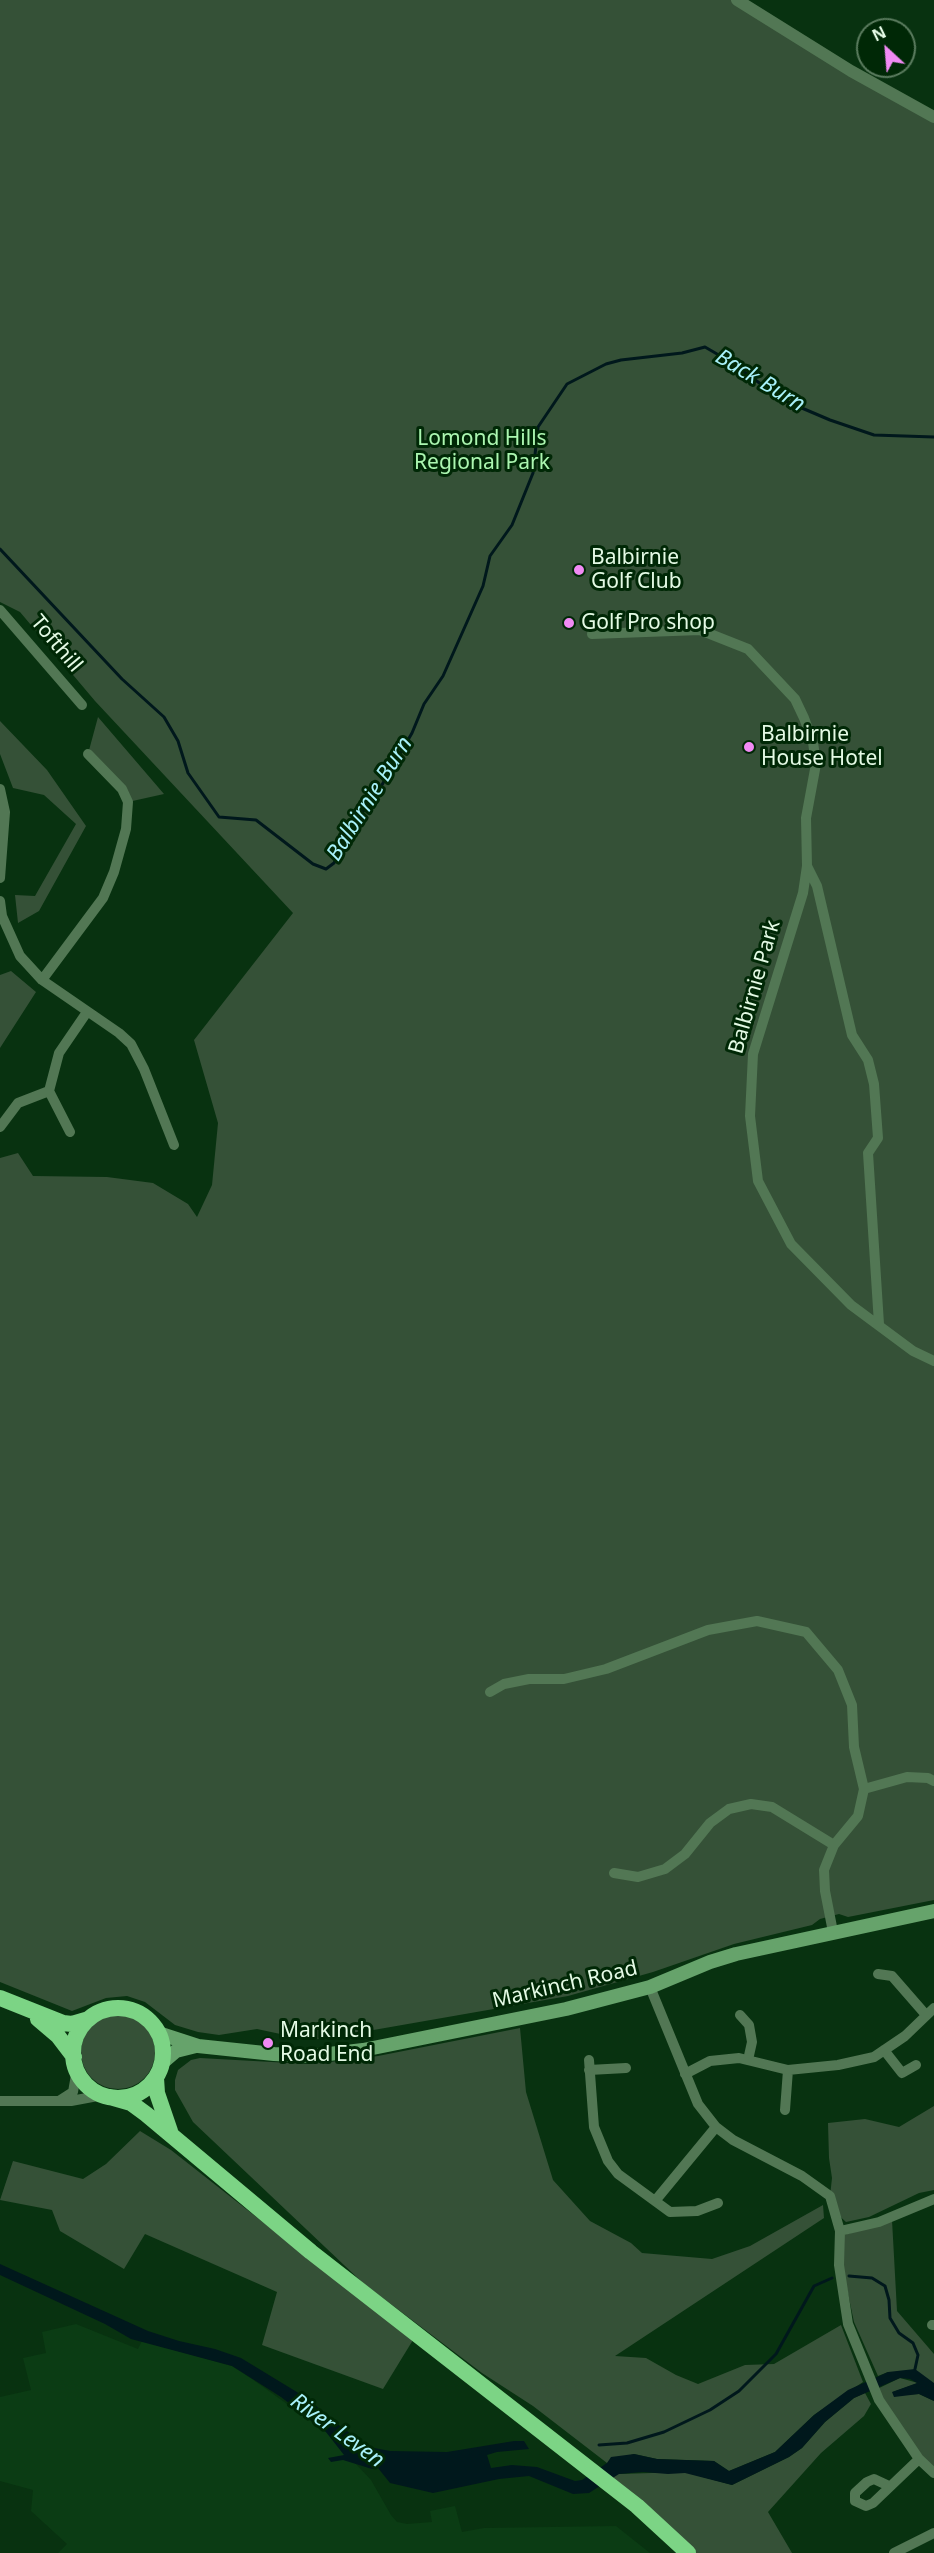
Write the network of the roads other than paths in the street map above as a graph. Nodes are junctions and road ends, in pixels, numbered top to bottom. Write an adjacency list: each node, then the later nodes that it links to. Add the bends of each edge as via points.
1 (737, 0): 2 (street)
2 (934, 117)
3 (0, 610): 5 (street, Tofthill)
4 (592, 634): 8 (street, Balbirnie Park, via 700,630 748,649 780,681 795,699 813,742 816,764 806,818)
5 (82, 705)
6 (88, 753): 12 (street, via 122,789 128,802 126,829 103,898)
7 (0, 789): 9 (street, via 5,812)
8 (807, 866): 18 (street, Balbirnie Park, via 817,886 852,1035 867,1060 874,1084 878,1138 868,1153); 18 (street, Balbirnie Park, via 803,893 753,1054 750,1116 758,1181 790,1244 851,1305)
9 (0, 878)
10 (0, 901): 11 (street)
11 (2, 919): 12 (street, via 20,956)
12 (42, 980): 13 (street)
13 (87, 1012): 14 (street, via 59,1053); 17 (street, via 131,1044)
14 (49, 1091): 15 (street, via 18,1103); 16 (street)
15 (0, 1127)
16 (70, 1132)
17 (174, 1144)
18 (879, 1324): 19 (street, Balbirnie Park)
19 (934, 1361)
20 (490, 1692): 22 (street, via 504,1684 529,1679 564,1678 606,1669 708,1630 757,1622 806,1632 838,1670 852,1705 854,1747)
21 (934, 1781): 22 (street, via 907,1777)
22 (864, 1789): 23 (street, via 858,1816)
23 (834, 1845): 24 (street, via 772,1807 751,1804 729,1809 710,1823 685,1854 665,1869 638,1877); 26 (street, via 825,1870)
24 (614, 1873)
25 (934, 1911): 26 (main road, Markinch Road)
26 (833, 1932): 28 (main road, Markinch Road, via 736,1954)
27 (878, 1974): 31 (street, via 891,1976)
28 (650, 1987): 35 (main road, Markinch Road, via 566,2009 363,2050 312,2056); 43 (street)
29 (0, 1998): 30 (highway)
30 (20, 2006): 33 (highway, via 63,2024); 38 (highway, via 58,2036)
31 (930, 2012): 36 (street)
32 (740, 2015): 37 (street, via 749,2025 752,2042)
33 (89, 2019): 34 (highway, via 113,2008 127,2009 140,2014); 38 (highway, via 77,2037)
34 (158, 2033): 35 (main road, Markinch Road); 41 (highway, via 163,2053)
35 (198, 2046): 41 (main road, Markinch Road, via 176,2051)
36 (884, 2050): 39 (street, via 902,2073); 42 (street, via 874,2057 838,2065)
37 (748, 2060): 42 (street); 43 (street, via 710,2061)
38 (75, 2063): 44 (highway, via 89,2087); 46 (street, via 73,2092)
39 (916, 2065)
40 (626, 2068): 51 (street, via 589,2065 594,2127 618,2174)
41 (159, 2070): 44 (highway, via 147,2088 136,2094); 49 (highway, via 157,2093 166,2125)
42 (788, 2070): 47 (street)
43 (686, 2074): 48 (street, via 698,2104)
44 (107, 2096): 46 (street); 49 (highway, via 130,2103)
45 (0, 2101): 46 (street)
46 (59, 2101)
47 (785, 2110)
48 (716, 2127): 51 (street); 53 (street, via 830,2196)
49 (176, 2139): 58 (highway, via 311,2252 637,2506)
50 (934, 2199): 53 (street, via 879,2222)
51 (656, 2201): 52 (street, via 670,2212 697,2211)
52 (718, 2203)
53 (840, 2231): 54 (street, via 839,2265 848,2324 879,2400)
54 (919, 2459): 55 (street); 56 (street)
55 (934, 2473)
56 (889, 2486)
57 (934, 2533): 59 (street)
58 (688, 2553)
59 (894, 2553)

